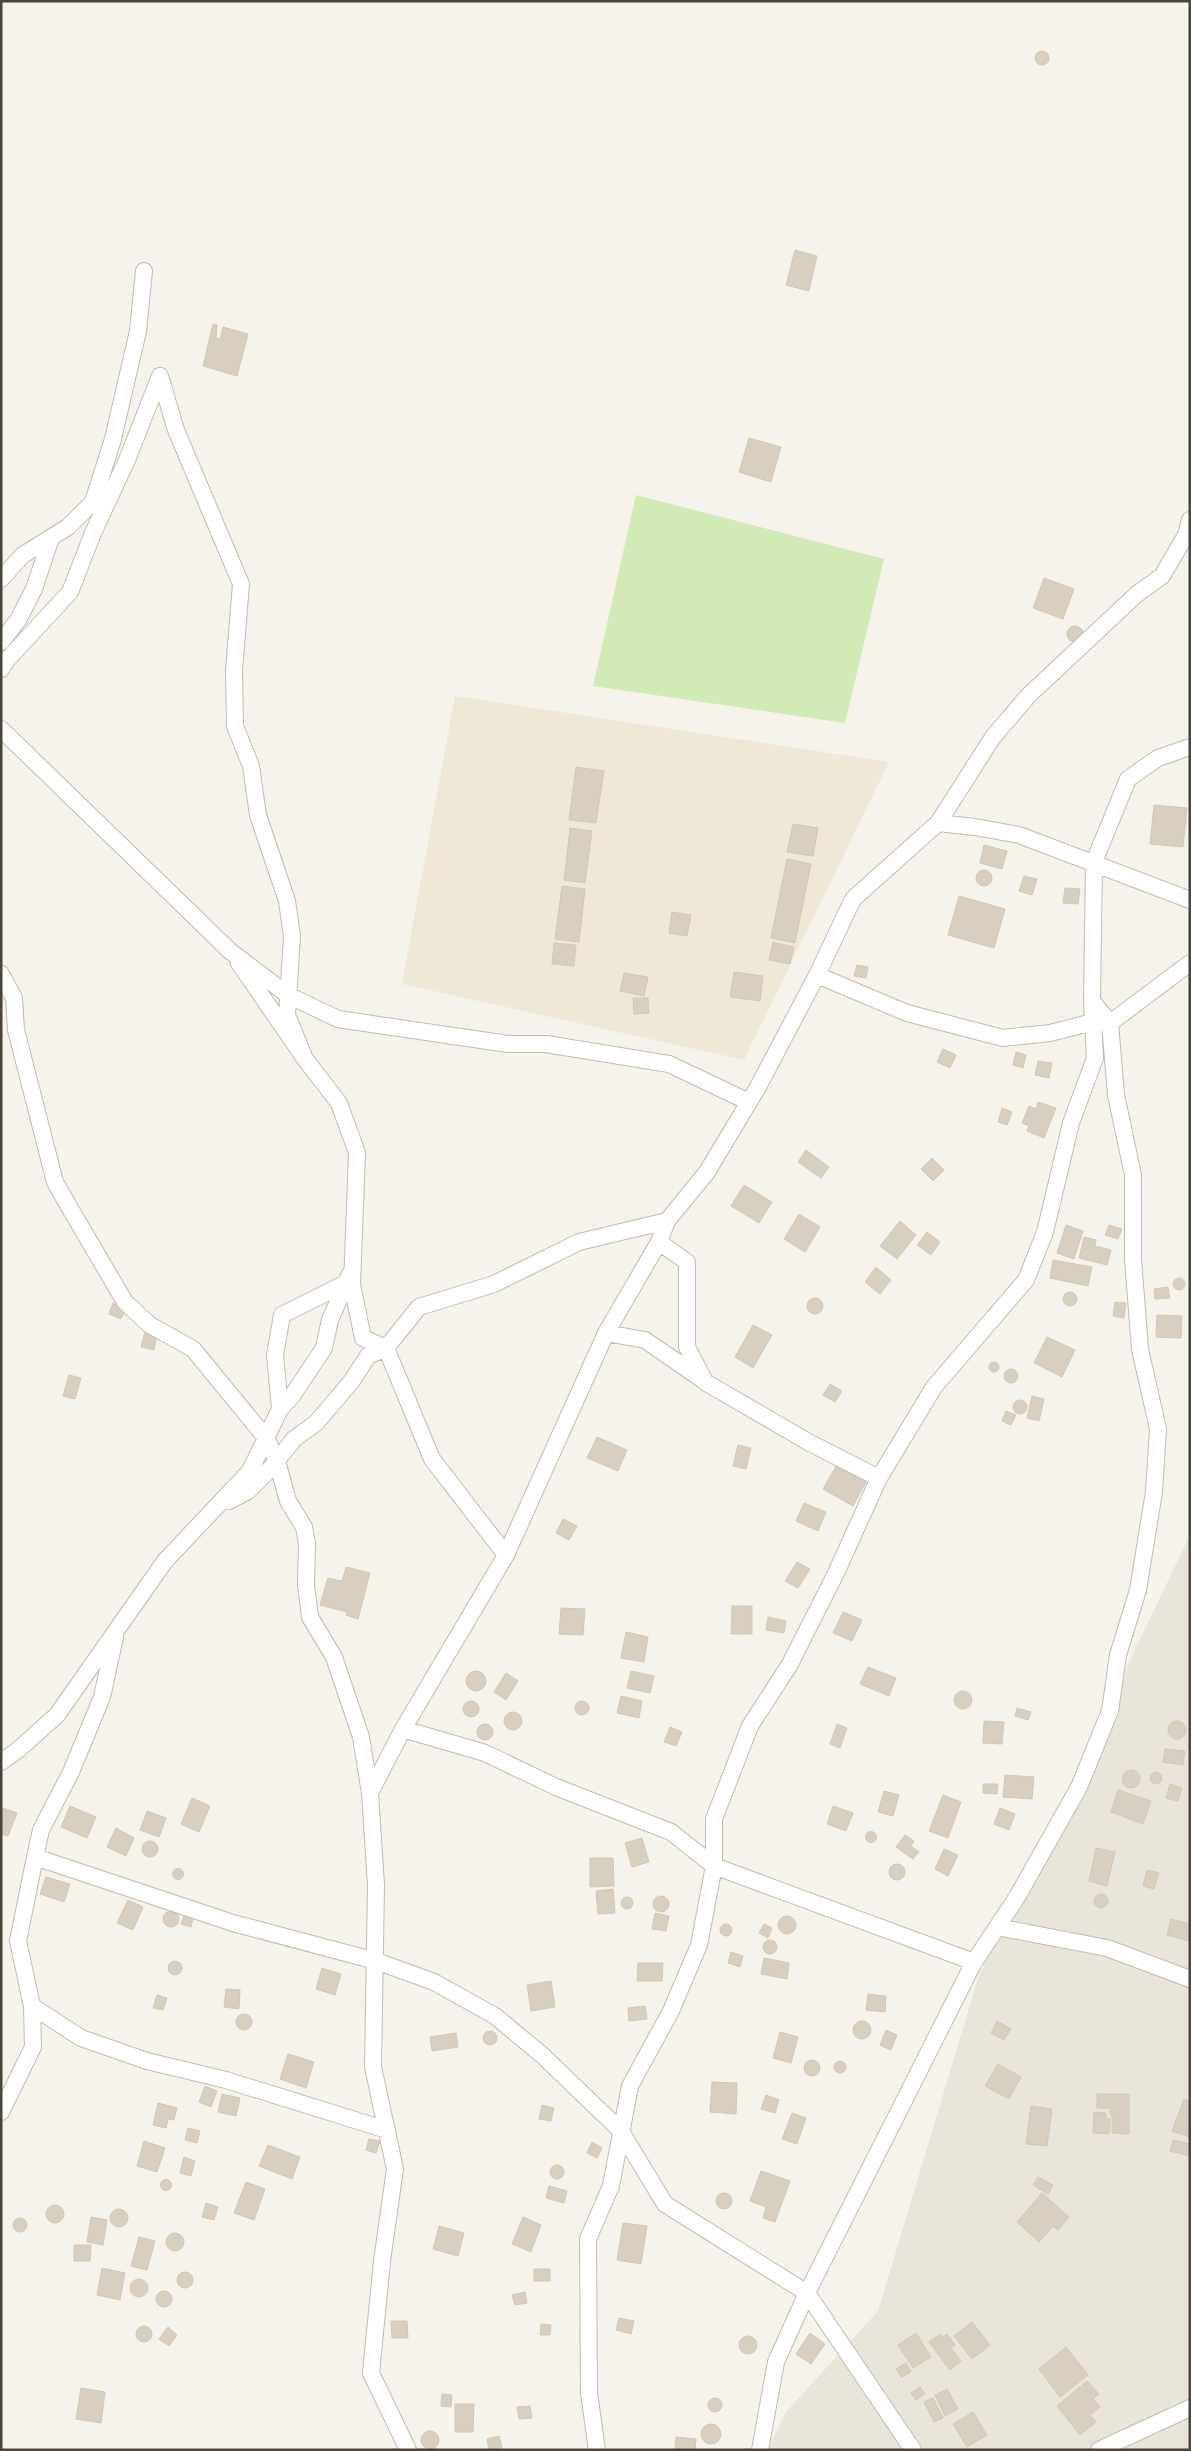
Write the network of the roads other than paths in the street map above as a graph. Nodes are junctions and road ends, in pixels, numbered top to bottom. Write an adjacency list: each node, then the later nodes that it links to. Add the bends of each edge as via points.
1 (144, 271): 3 (street, via 138,331 113,439 93,502 68,527)
2 (1190, 520): 9 (street, via 1186,535 1162,576 1137,594 1029,695 993,737)
3 (51, 538): 4 (street, via 23,555); 5 (street, via 34,590 18,620)
4 (1, 579)
5 (1, 642)
6 (1, 669): 16 (street, via 70,592 160,376 176,430 242,584 234,670 234,726 251,766 258,815 287,901 292,936)
7 (1, 729): 12 (street)
8 (1190, 747): 10 (street, via 1158,758 1128,779)
9 (938, 823): 10 (street, via 1019,835); 15 (street, via 853,899)
10 (1094, 862): 11 (street); 17 (street)
11 (1190, 900)
12 (230, 951): 16 (street); 20 (street)
13 (1190, 963): 19 (street)
14 (1, 974): 29 (street, via 14,998 16,1030 55,1182 68,1206 125,1302 150,1325 192,1349)
15 (817, 975): 18 (street, via 907,1013 1003,1038 1050,1033); 21 (street)
16 (288, 995): 20 (street, via 287,1014); 21 (street, via 338,1019 508,1044 546,1044 670,1064)
17 (1092, 1001): 18 (street); 19 (street)
18 (1093, 1022): 19 (street); 31 (street, via 1094,1058 1071,1123 1045,1232 1026,1280 934,1387)
19 (1110, 1023): 40 (street, via 1116,1095 1134,1175 1133,1259 1140,1348 1158,1429 1154,1492 1138,1590 1118,1655 1110,1711 1079,1787 1018,1897)
20 (305, 1059): 24 (street, via 340,1103 357,1153)
21 (749, 1102): 22 (street, via 708,1172)
22 (667, 1221): 23 (street); 26 (street, via 579,1242 494,1284 419,1307)
23 (658, 1242): 25 (street); 27 (street, via 687,1262 687,1347)
24 (349, 1276): 26 (street, via 363,1338); 28 (street, via 330,1320 324,1348); 28 (street, via 282,1315 275,1355)
25 (606, 1333): 27 (street, via 645,1340); 33 (street)
26 (386, 1348): 30 (street, via 368,1356 351,1382 316,1423 294,1439); 33 (street, via 432,1459)
27 (705, 1382): 31 (street, via 810,1443)
28 (280, 1409): 29 (street)
29 (266, 1438): 30 (street); 32 (street, via 250,1472)
30 (278, 1460): 32 (street, via 248,1490); 37 (street, via 288,1501 304,1527 310,1617 334,1657 362,1737)
31 (879, 1478): 39 (street, via 790,1664 750,1726 714,1819)
32 (212, 1511): 34 (street, via 164,1561)
33 (506, 1555): 35 (street)
34 (116, 1633): 36 (street, via 58,1715); 38 (street, via 102,1697 71,1772 41,1830)
35 (403, 1729): 37 (street); 39 (street, via 485,1753 556,1787 671,1832)
36 (1, 1762)
37 (370, 1793): 41 (street, via 376,1885)
38 (35, 1857): 41 (street, via 234,1923); 44 (street, via 18,1941)
39 (714, 1866): 42 (street); 47 (street, via 698,1944 671,2011 630,2086)
40 (997, 1927): 42 (street); 43 (street, via 1107,1948)
41 (376, 1961): 46 (street, via 374,2067); 47 (street, via 434,1982 494,2016 542,2054)
42 (974, 1962): 48 (street)
43 (1190, 1979)
44 (32, 2006): 45 (street, via 33,2047); 46 (street, via 81,2038 147,2061 226,2080)
45 (1, 2112)
46 (387, 2130): 50 (street, via 396,2169 382,2261 371,2373)
47 (620, 2130): 48 (street, via 665,2204); 51 (street, via 611,2186 588,2240 589,2393)
48 (807, 2293): 52 (street, via 776,2362); 53 (street)
49 (1190, 2408): 54 (street)
50 (408, 2450)
51 (597, 2450)
52 (760, 2450)
53 (913, 2450)
54 (1099, 2450)

